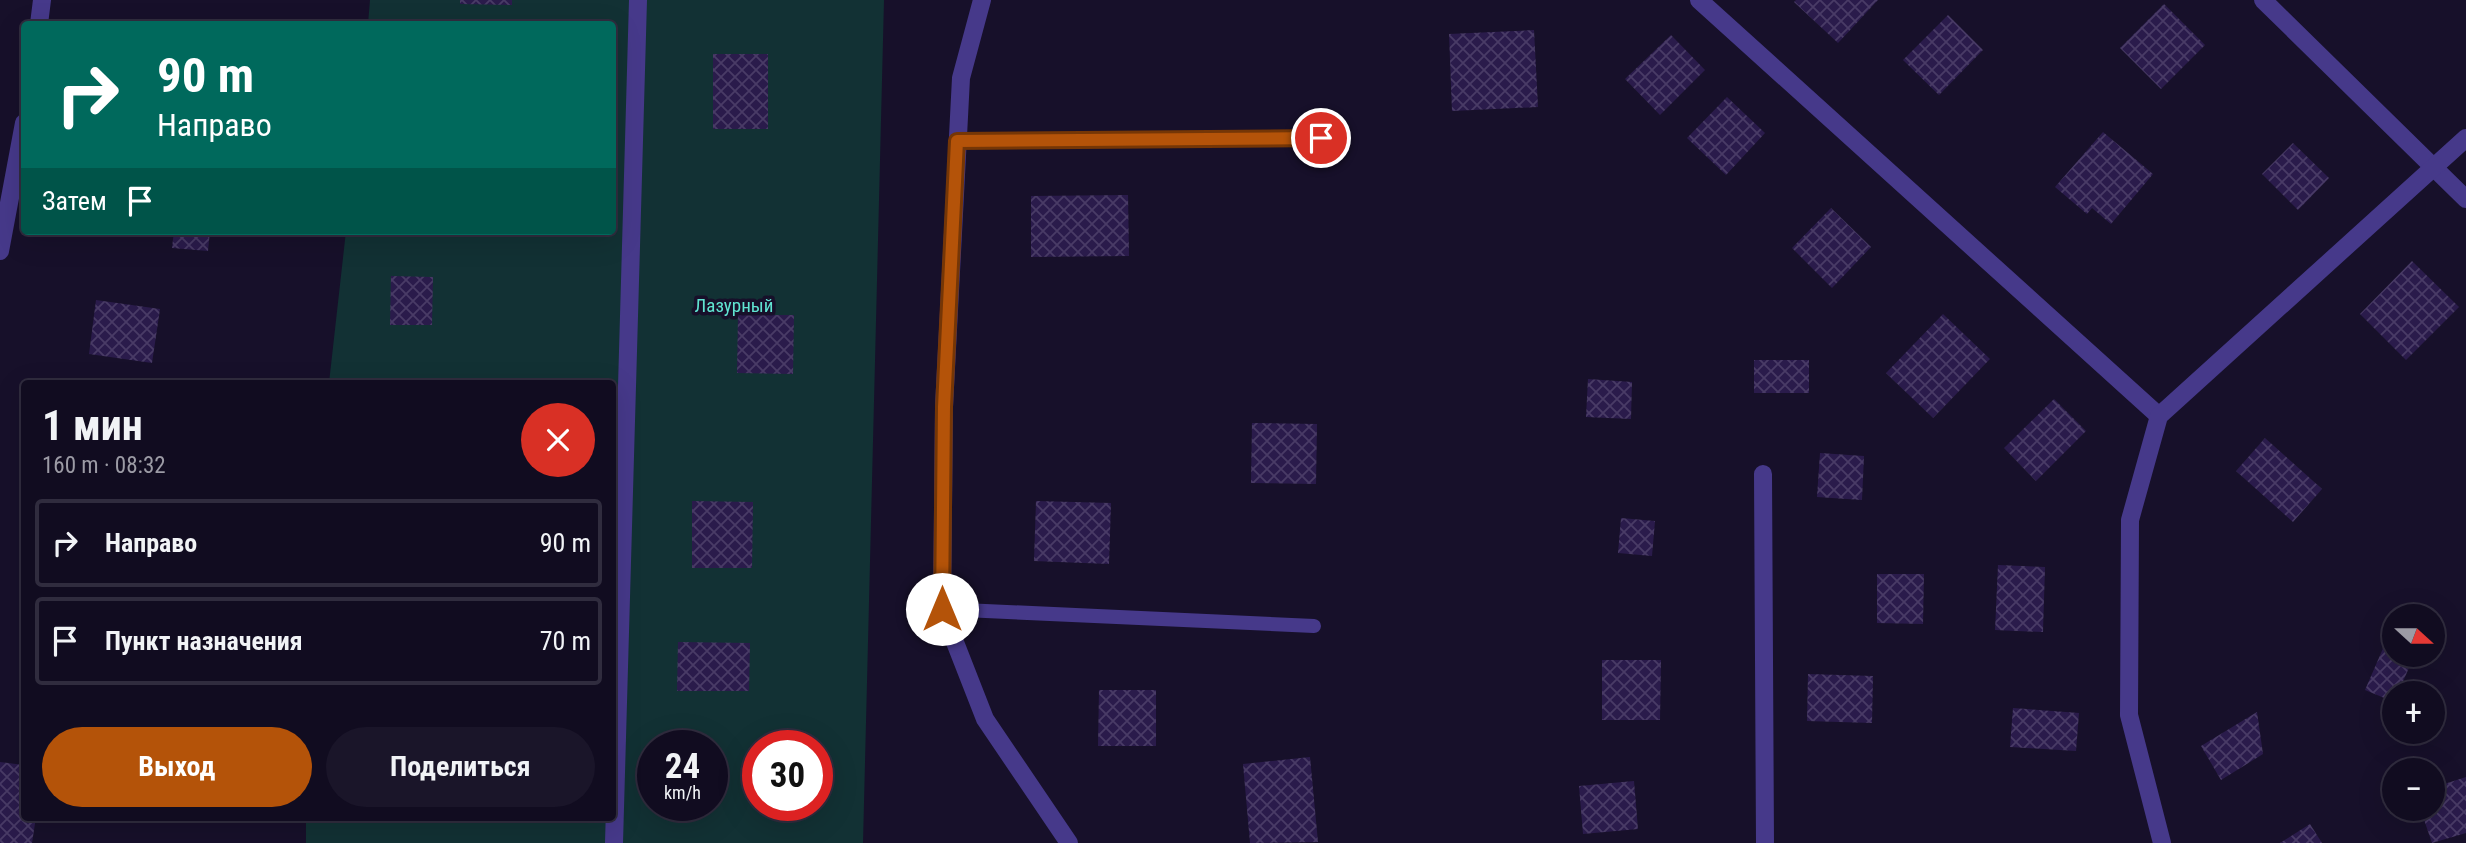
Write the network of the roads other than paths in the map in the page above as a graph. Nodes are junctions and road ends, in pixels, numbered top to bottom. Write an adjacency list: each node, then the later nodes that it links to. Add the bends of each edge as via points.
1 (42, 0): 6 (street)
2 (638, 0): 18 (street)
3 (982, 0): 10 (street, via 961,78)
4 (1699, 0): 14 (street)
5 (2263, 0): 11 (street)
6 (39, 21)
7 (1321, 138): 10 (lane)
8 (2466, 138): 11 (street)
9 (21, 139): 13 (street)
10 (957, 141): 16 (street, via 944,407)
11 (2435, 169): 12 (street); 14 (street)
12 (2466, 199)
13 (0, 251)
14 (2159, 416): 23 (street, via 2130,520 2129,715)
15 (1763, 474): 22 (street)
16 (942, 609): 17 (lane); 21 (street, via 985,719)
17 (1314, 626)
18 (616, 773)
19 (615, 821): 20 (street)
20 (614, 843)
21 (1069, 843)
22 (1765, 843)
23 (2162, 843)

